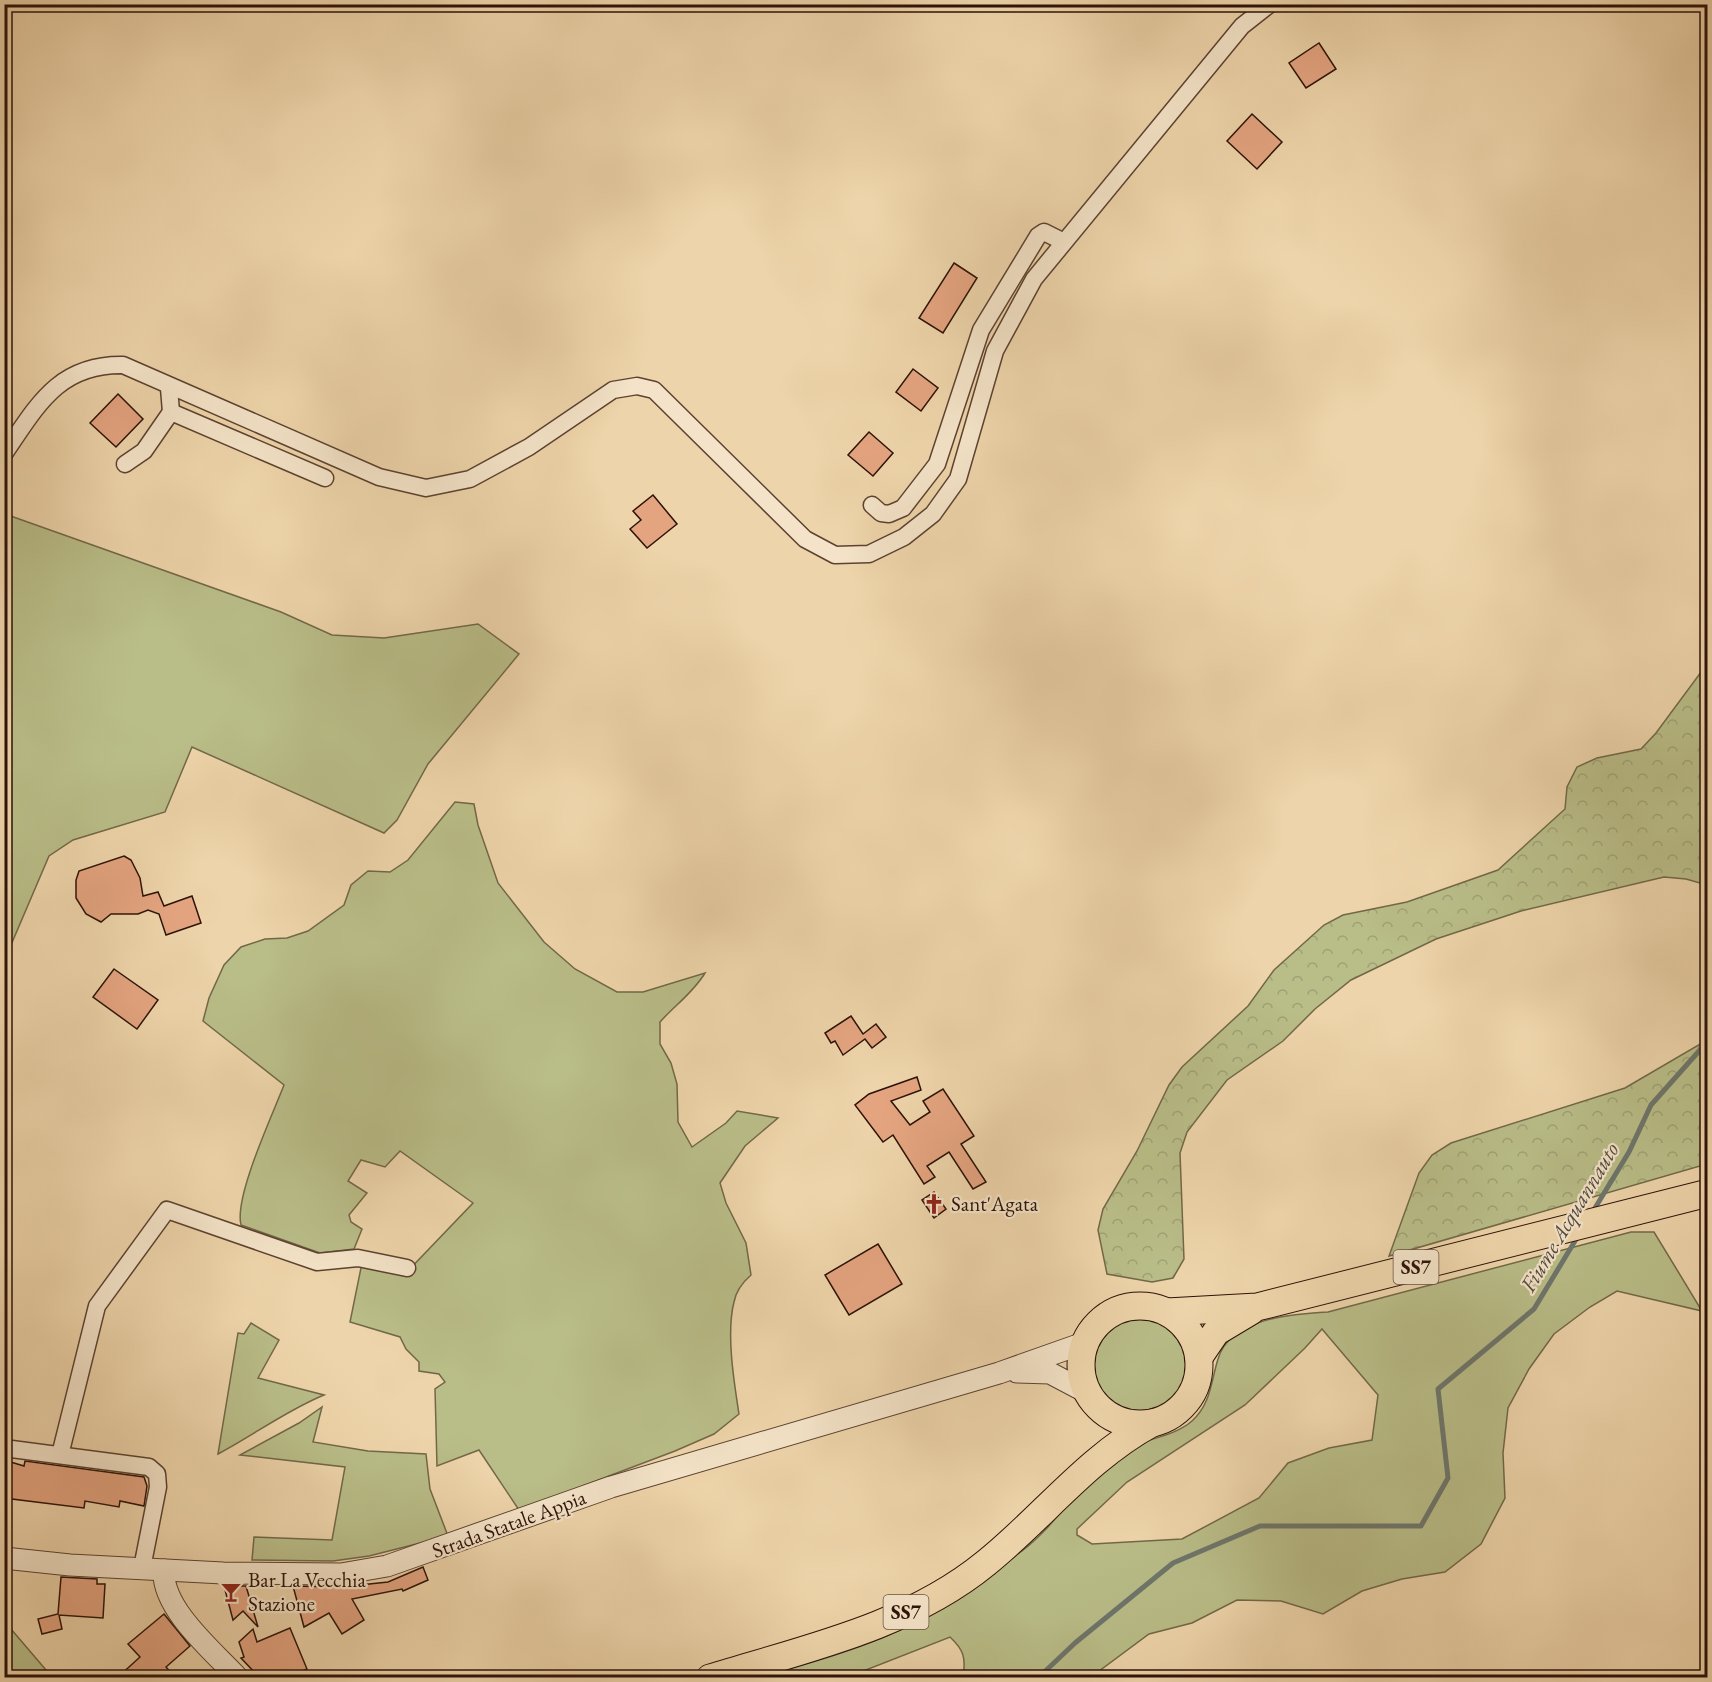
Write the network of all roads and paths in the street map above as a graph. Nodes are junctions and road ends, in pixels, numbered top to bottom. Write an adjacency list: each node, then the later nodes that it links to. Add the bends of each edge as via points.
1 (1270, 4): 2 (street, via 1242,26)
2 (1064, 242): 3 (street, via 1034,279 995,351 958,479 933,514 904,537 869,554 836,555 805,538 654,390 637,386 613,390 529,447 470,479 426,488 379,477); 8 (street, via 1044,232 1038,236 981,330 937,464 903,508 889,514)
3 (169, 388): 4 (street); 5 (street, via 123,365 85,368 52,391)
4 (171, 412): 6 (street, via 144,451); 7 (street)
5 (4, 454)
6 (125, 464)
7 (325, 478)
8 (872, 505)
9 (1707, 1193): 11 (main road, Strada Statale Appia / SS7)
10 (407, 1268): 19 (street, via 358,1258 317,1262 167,1210 97,1306)
11 (1257, 1307): 12 (main road, Strada Statale Appia / SS7); 14 (main road, Strada Statale Appia / SS7, via 1216,1332)
12 (1167, 1312): 13 (main road, Strada Statale Appia / SS7, via 1138,1305 1122,1308 1108,1314); 14 (main road, Strada Statale Appia / SS7, via 1189,1330)
13 (1087, 1338): 15 (street, Strada Statale Appia / SS7, via 1081,1344); 16 (main road, Strada Statale Appia / SS7, via 1080,1366)
14 (1199, 1357): 17 (main road, Strada Statale Appia / SS7, via 1199,1375 1188,1399 1169,1417)
15 (999, 1373): 16 (street, Strada Statale Appia / SS7, via 1050,1374); 23 (street, Strada Statale Appia / SS7, via 611,1487 387,1566 341,1574)
16 (1091, 1399): 17 (main road, Strada Statale Appia / SS7, via 1112,1417 1131,1424); 20 (main road, SS7, via 1098,1438)
17 (1152, 1423): 20 (main road, SS7, via 1121,1442)
18 (4, 1448): 19 (street)
19 (60, 1455): 22 (street, via 149,1467 157,1474)
20 (1068, 1486): 25 (main road, SS7, via 985,1564 921,1605 862,1630)
21 (4, 1558): 22 (street, Strada Statale Appia / SS7)
22 (142, 1568): 23 (street, Strada Statale Appia / SS7)
23 (164, 1570): 24 (street, via 165,1589 174,1607)
24 (238, 1677)
25 (710, 1677)

